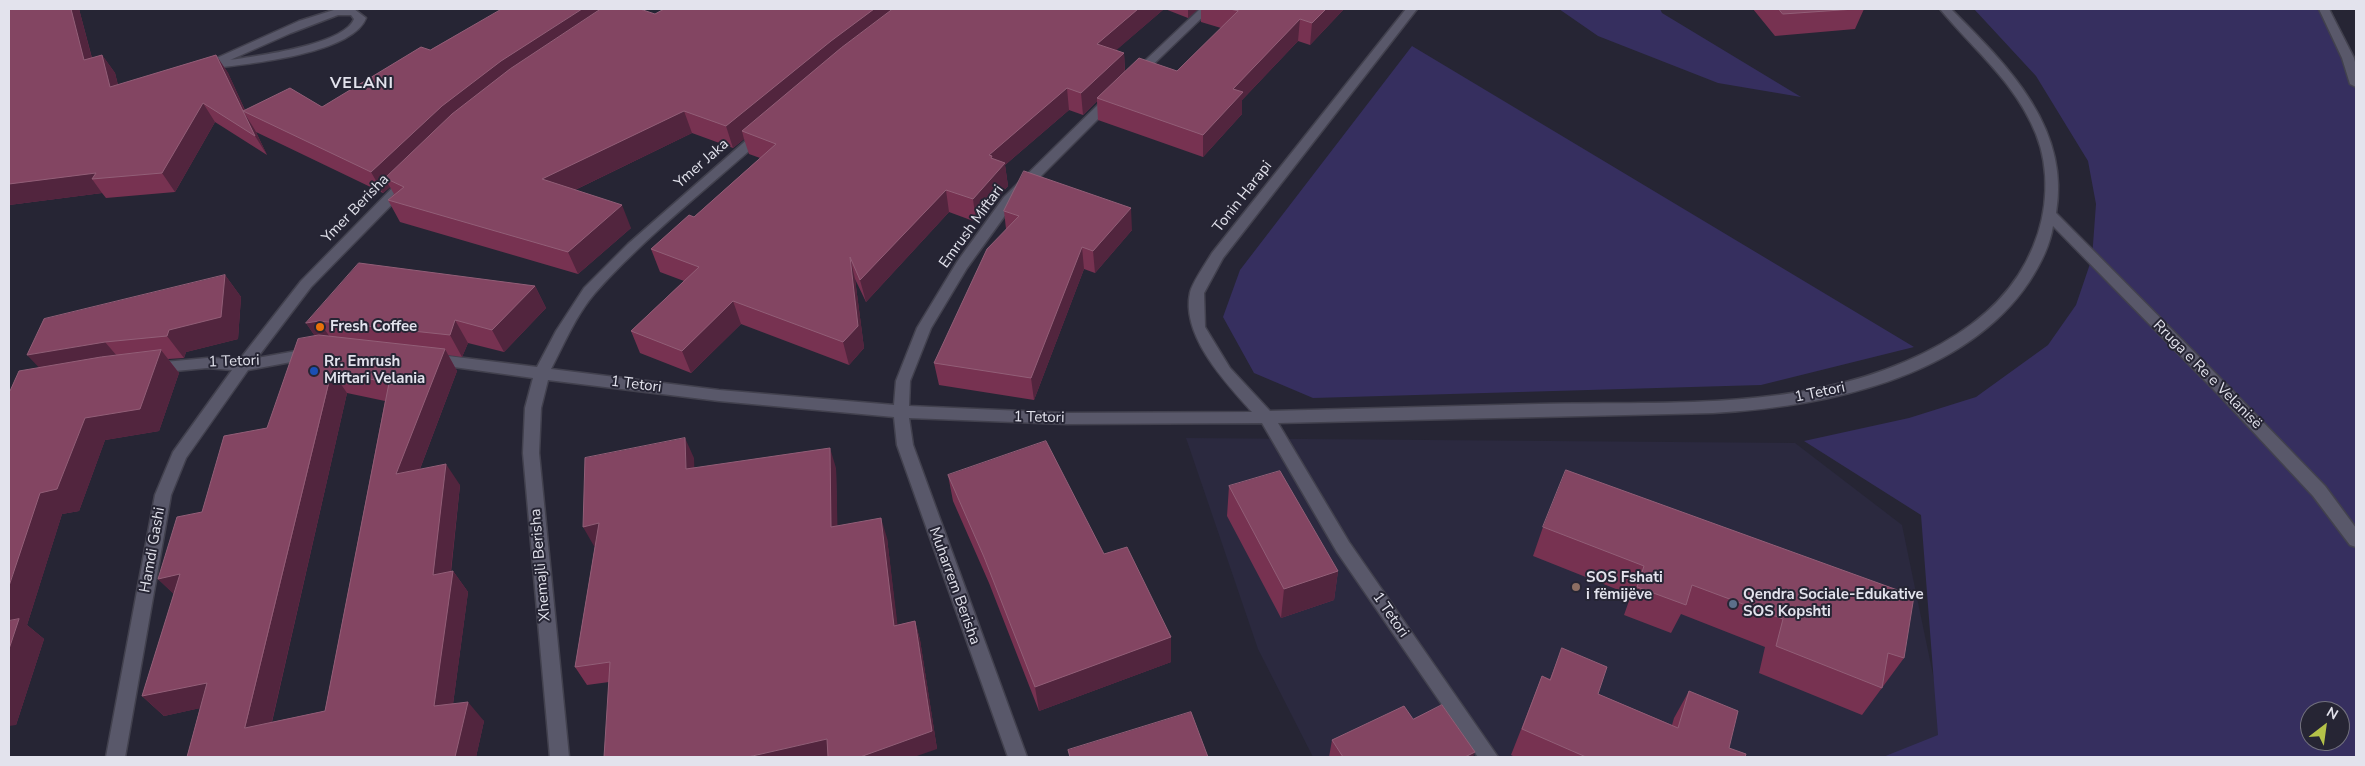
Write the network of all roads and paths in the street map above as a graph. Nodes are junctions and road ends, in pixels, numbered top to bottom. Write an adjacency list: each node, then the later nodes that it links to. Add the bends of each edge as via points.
1 (1206, 9): 15 (street, Emrush Miftari, via 1009,200 962,265 924,328 903,381)
2 (1412, 9): 16 (street, Tonin Harapi, via 1217,256 1198,293 1198,327 1225,372)
3 (1945, 9): 9 (street, 1 Tetori, via 2021,91 2042,128 2054,172)
4 (2324, 9): 6 (street, via 2348,58)
5 (205, 66): 5 (street, via 278,56 329,41 356,28 360,18 354,12 336,12 309,20)
6 (2356, 84)
7 (775, 122): 14 (street, Ymer Jaka, via 634,246 589,291 562,331)
8 (416, 172): 12 (street, Ymer Berisha, via 306,284)
9 (2051, 216): 16 (street, 1 Tetori, via 2038,259 2010,300 1960,342 1900,371 1833,391 1752,406); 17 (street, Rruga e Re e Velanisë, via 2224,390 2312,484)
10 (324, 352): 12 (street, 1 Tetori)
11 (421, 358): 14 (street, 1 Tetori)
12 (245, 365): 13 (street, 1 Tetori, via 207,363); 18 (street, Hamdi Gashi, via 179,456 163,495)
13 (135, 371)
14 (542, 373): 15 (street, 1 Tetori); 19 (street, Xhemajli Berisha, via 533,408 531,453)
15 (901, 412): 16 (street, 1 Tetori, via 1006,417); 20 (street, Muharrem Berisha, via 905,445)
16 (1267, 418): 21 (street, 1 Tetori, via 1343,547)
17 (2356, 540)
18 (115, 757)
19 (559, 757)
20 (1017, 757)
21 (1489, 757)

